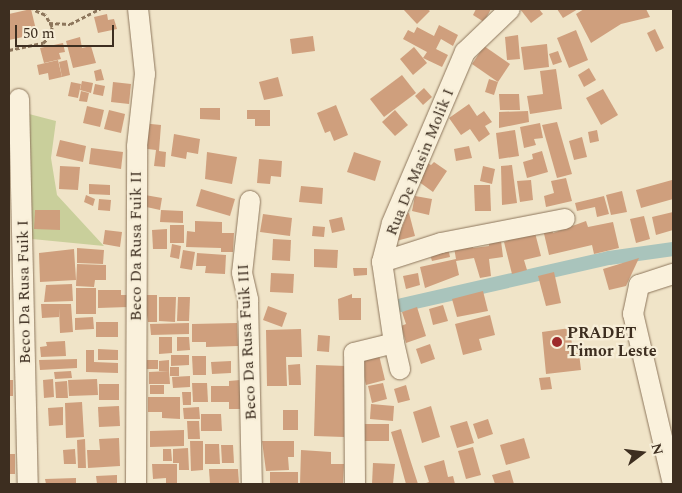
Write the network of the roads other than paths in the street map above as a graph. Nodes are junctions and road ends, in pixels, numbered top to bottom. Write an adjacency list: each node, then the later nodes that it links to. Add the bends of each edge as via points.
1 (138, 9): 11 (street, Beco Da Rusa Fuik II, via 145,74 137,156)
2 (510, 9): 6 (street, Rua De Masin Molik I, via 465,52 392,223)
3 (19, 99): 10 (street, Beco Da Rusa Fuik I)
4 (250, 201): 12 (street, Beco Da Rusa Fuik III, via 242,273 248,300)
5 (564, 219): 6 (street, via 441,244)
6 (382, 262): 8 (street, Rua De Masin Molik I)
7 (673, 274): 14 (street, via 639,285 633,314)
8 (394, 343): 9 (street, Rua De Masin Molik I); 13 (street, via 354,354)
9 (400, 369)
10 (28, 484)
11 (136, 484)
12 (252, 484)
13 (355, 484)
14 (673, 484)

